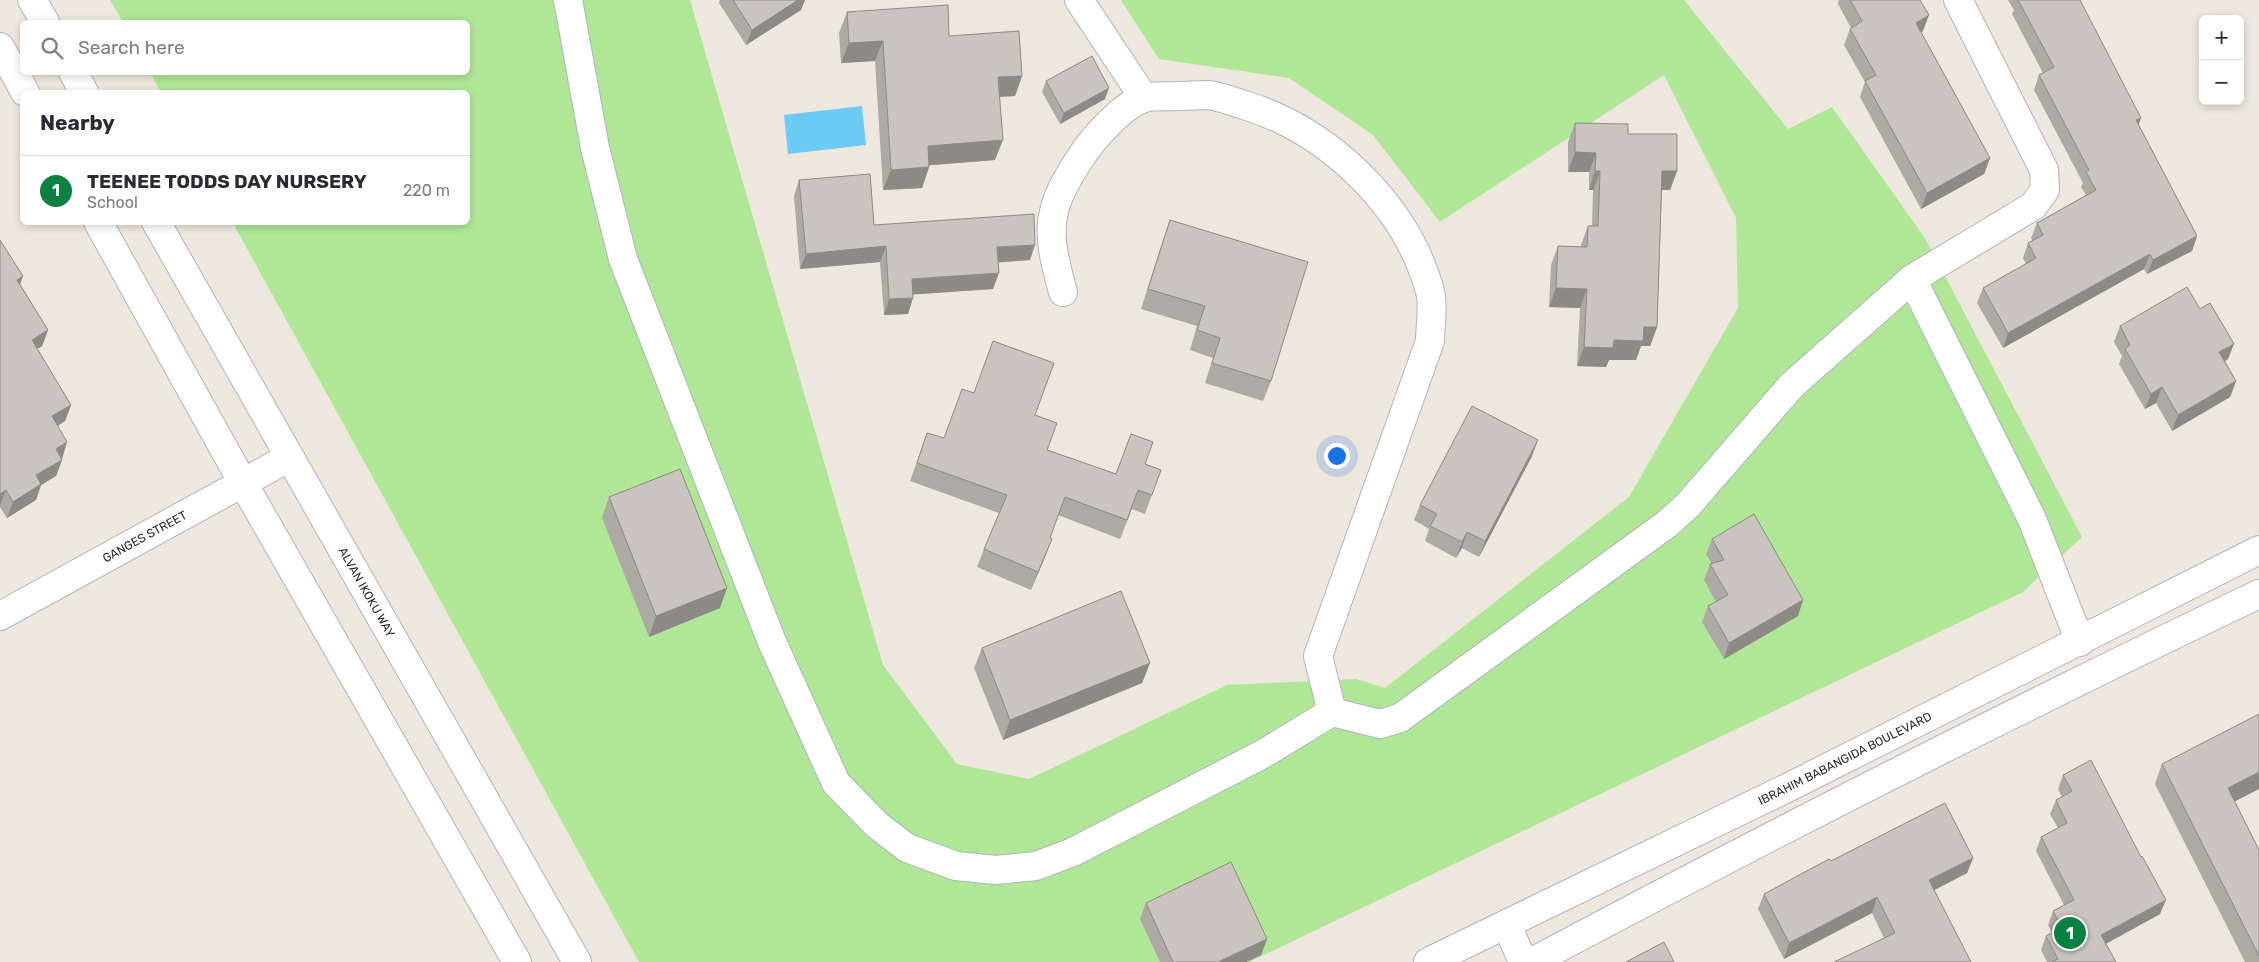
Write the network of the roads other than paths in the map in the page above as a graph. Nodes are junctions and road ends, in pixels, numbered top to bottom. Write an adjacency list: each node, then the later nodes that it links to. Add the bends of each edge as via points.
1 (32, 0): 5 (street)
2 (568, 0): 21 (street, via 595,148 623,259 772,642 836,783 877,825 907,848 956,866 996,870 1036,866 1073,852 1263,754)
3 (1079, 0): 10 (street)
4 (1958, 0): 13 (street, via 2044,170 2045,190 2033,206)
5 (44, 20)
6 (0, 47): 8 (street)
7 (75, 75): 9 (street)
8 (24, 90)
9 (83, 90)
10 (1144, 98): 14 (street, via 1108,122 1062,186 1050,228); 21 (street, via 1210,95 1255,108 1298,128 1334,152 1369,186 1394,218 1417,256 1431,294 1430,341 1318,656)
11 (100, 225): 16 (street)
12 (158, 225): 15 (street, ALVAN IKOKU WAY)
13 (1912, 279): 20 (street, via 2032,519); 21 (street, via 1792,385 1688,505 1659,530 1400,718 1380,724)
14 (1063, 292)
15 (290, 457): 16 (street, GANGES STREET); 24 (street, ALVAN IKOKU WAY)
16 (243, 482): 19 (street, GANGES STREET); 23 (street)
17 (2259, 550): 20 (street, IBRAHIM BABANGIDA BOULEVARD)
18 (2259, 594): 27 (street, via 1911,763)
19 (0, 616)
20 (2080, 642): 22 (street, IBRAHIM BABANGIDA BOULEVARD)
21 (1332, 712)
22 (1508, 925): 25 (street, IBRAHIM BABANGIDA BOULEVARD); 26 (street)
23 (517, 962)
24 (577, 962)
25 (1428, 962)
26 (1523, 962)
27 (1532, 962)

